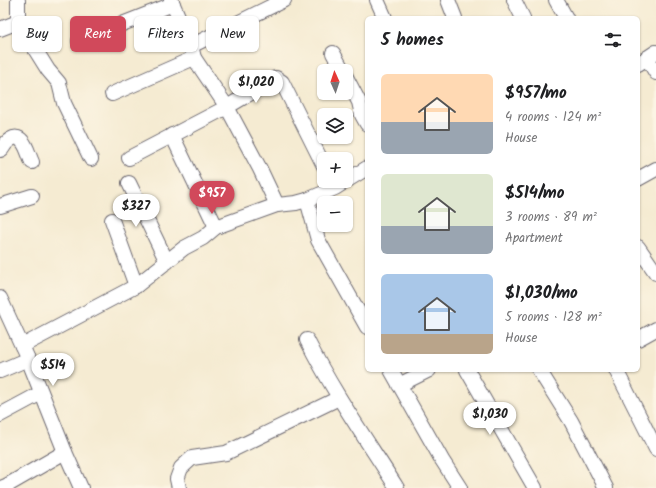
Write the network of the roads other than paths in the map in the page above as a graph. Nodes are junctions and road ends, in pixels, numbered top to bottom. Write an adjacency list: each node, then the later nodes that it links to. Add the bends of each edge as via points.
1 (18, 0): 8 (street)
2 (284, 0): 17 (street)
3 (377, 0): 10 (street)
4 (448, 0): 11 (street)
5 (514, 0): 12 (street)
6 (556, 0): 13 (street)
7 (172, 2): 9 (street); 14 (street)
8 (18, 16)
9 (178, 16)
10 (384, 16)
11 (454, 16)
12 (522, 16)
13 (565, 16)
14 (126, 21)
15 (12, 24): 16 (street)
16 (0, 29)
17 (198, 49)
18 (37, 52): 32 (street, via 59,83 64,103)
19 (193, 52): 25 (street); 26 (street)
20 (333, 53): 22 (street)
21 (647, 58): 23 (street)
22 (339, 64)
23 (656, 73)
24 (353, 91): 27 (street)
25 (112, 94)
26 (227, 107): 28 (street); 30 (street, via 278,78); 43 (street, via 260,169)
27 (365, 120)
28 (172, 135): 31 (street); 45 (street)
29 (0, 150): 33 (street, via 10,139 19,139 23,141)
30 (317, 152)
31 (129, 158)
32 (91, 159)
33 (32, 162)
34 (365, 169): 36 (street)
35 (656, 169): 37 (street)
36 (353, 176)
37 (640, 178)
38 (129, 183): 47 (street)
39 (330, 188): 41 (street)
40 (32, 196): 42 (street)
41 (307, 200): 43 (street); 51 (street, via 318,240)
42 (0, 206)
43 (276, 206): 45 (street)
44 (112, 220): 49 (street)
45 (216, 227): 47 (street)
46 (640, 250): 48 (street)
47 (167, 262): 49 (street)
48 (656, 273)
49 (136, 286): 55 (street)
50 (0, 298): 55 (street)
51 (365, 323)
52 (656, 329): 53 (street)
53 (640, 338)
54 (307, 340): 65 (street)
55 (22, 346): 56 (street)
56 (28, 359): 57 (street); 64 (street)
57 (0, 371)
58 (392, 372): 63 (street)
59 (425, 372): 63 (street)
60 (468, 372): 74 (street)
61 (540, 372): 75 (street, via 571,421)
62 (617, 372): 67 (street)
63 (399, 385): 73 (street)
64 (41, 393): 66 (street); 68 (street)
65 (339, 398): 71 (street, via 226,453 192,458 181,468 177,479); 72 (street)
66 (0, 415)
67 (656, 449)
68 (65, 452): 69 (street); 70 (street)
69 (1, 488)
70 (81, 488)
71 (179, 488)
72 (397, 488)
73 (460, 488)
74 (535, 488)
75 (606, 488)

